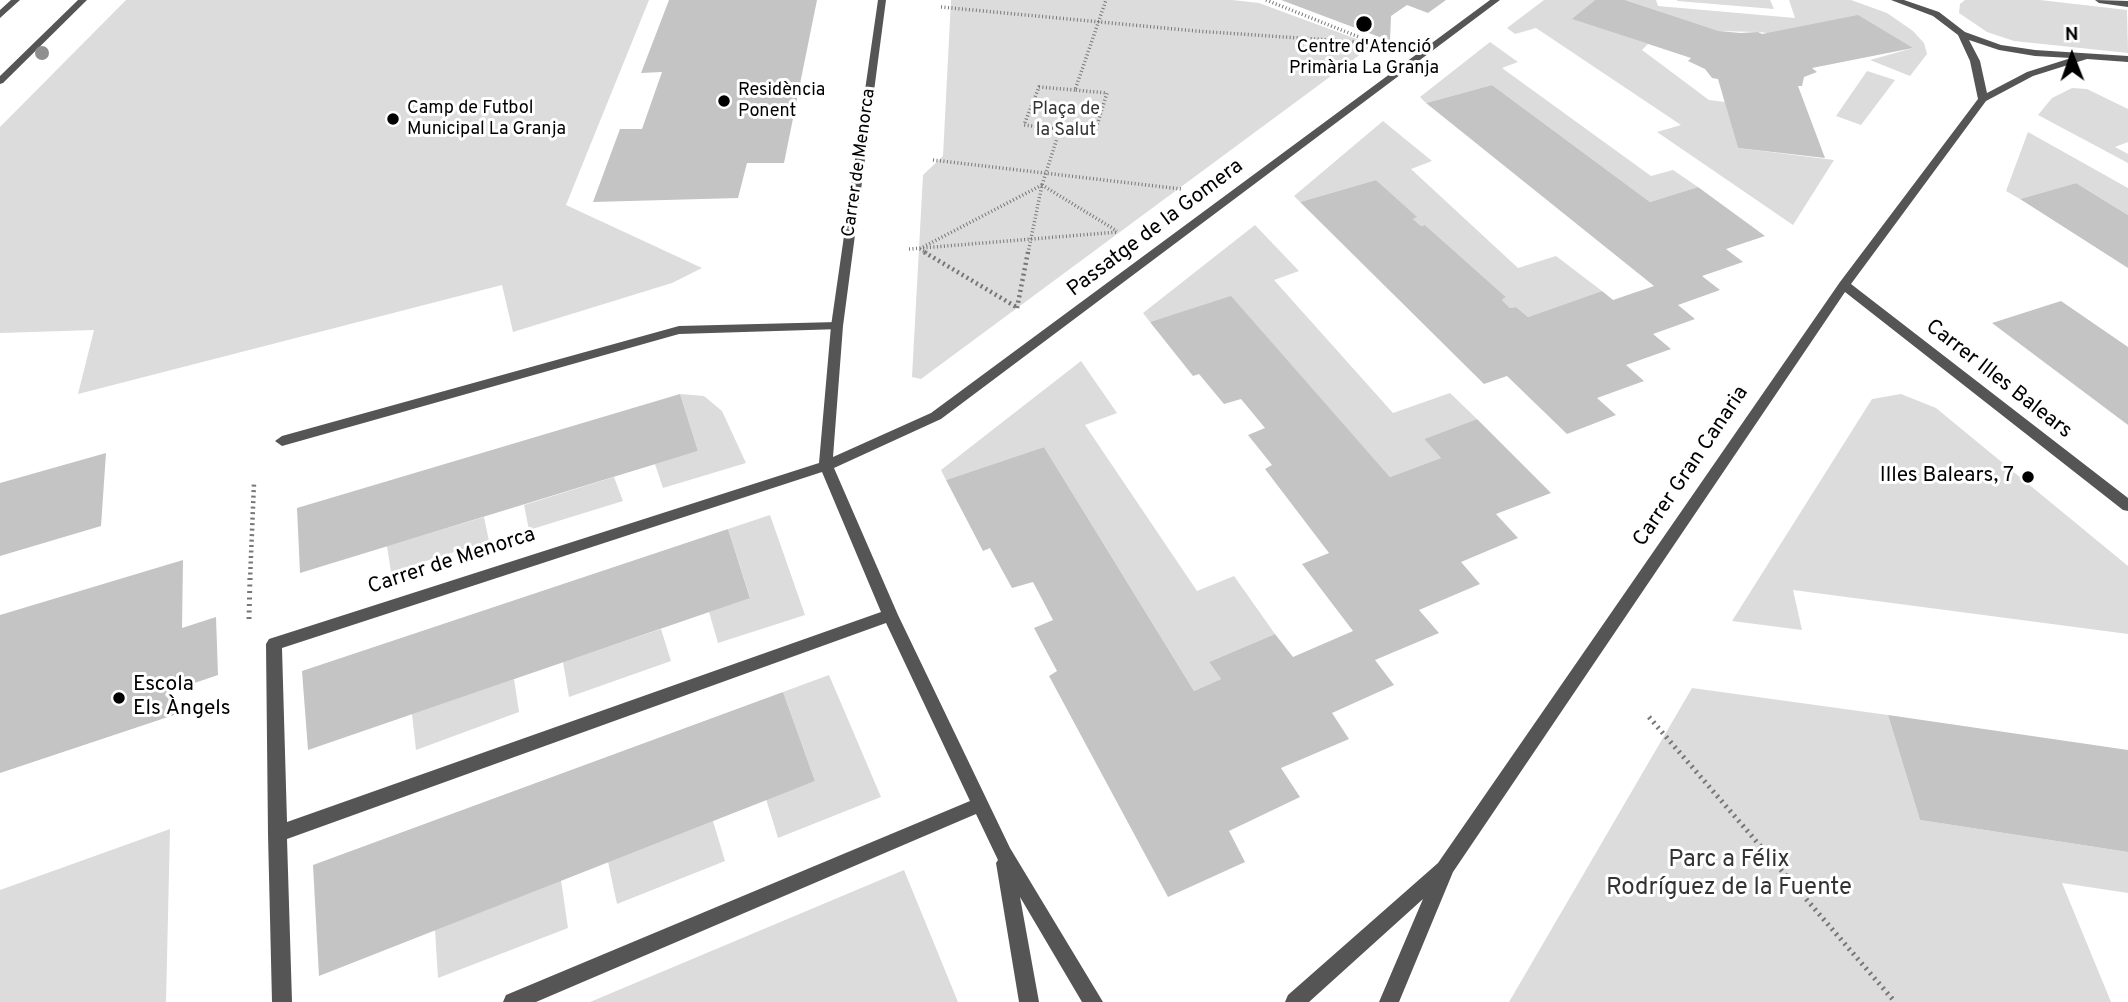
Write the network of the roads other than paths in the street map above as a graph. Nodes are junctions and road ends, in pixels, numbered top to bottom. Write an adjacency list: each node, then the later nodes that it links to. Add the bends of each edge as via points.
1 (16, 0): 10 (street)
2 (83, 0): 14 (street)
3 (882, 0): 17 (street, Carrer de Menorca)
4 (1496, 0): 19 (street, Passatge de la Gomera, via 936,416)
5 (1895, 0): 9 (street)
6 (2099, 0): 8 (street)
7 (1933, 1): 9 (street)
8 (2128, 4)
9 (1936, 14): 11 (street)
10 (0, 15)
11 (1962, 34): 12 (street, via 1999,47); 15 (street, via 1975,61)
12 (2087, 56): 13 (street); 15 (street, Carrer Gran Canaria, via 2030,74)
13 (2128, 59)
14 (0, 81)
15 (1983, 99): 16 (street, Carrer Gran Canaria)
16 (1844, 285): 20 (street, Carrer Illes Balears); 25 (street, Carrer Gran Canaria)
17 (838, 326): 18 (street, via 679,330); 19 (street, Carrer de Menorca)
18 (282, 441)
19 (826, 466): 21 (street, Carrer de Menorca); 23 (street, Carrer de Menorca, via 274,644)
20 (2128, 506)
21 (890, 615): 22 (street, Carrer de Menorca); 23 (street)
22 (981, 804): 24 (street, Carrer de Menorca); 27 (street)
23 (277, 834): 26 (street, Carrer de Menorca)
24 (1004, 855): 28 (street, Carrer de Menorca); 29 (street, Carrer de Menorca)
25 (1446, 866): 30 (street, Carrer Gran Canaria); 31 (street, Carrer Gran Canaria)
26 (282, 1002)
27 (513, 1002)
28 (1029, 1002)
29 (1093, 1002)
30 (1295, 1002)
31 (1389, 1002)

